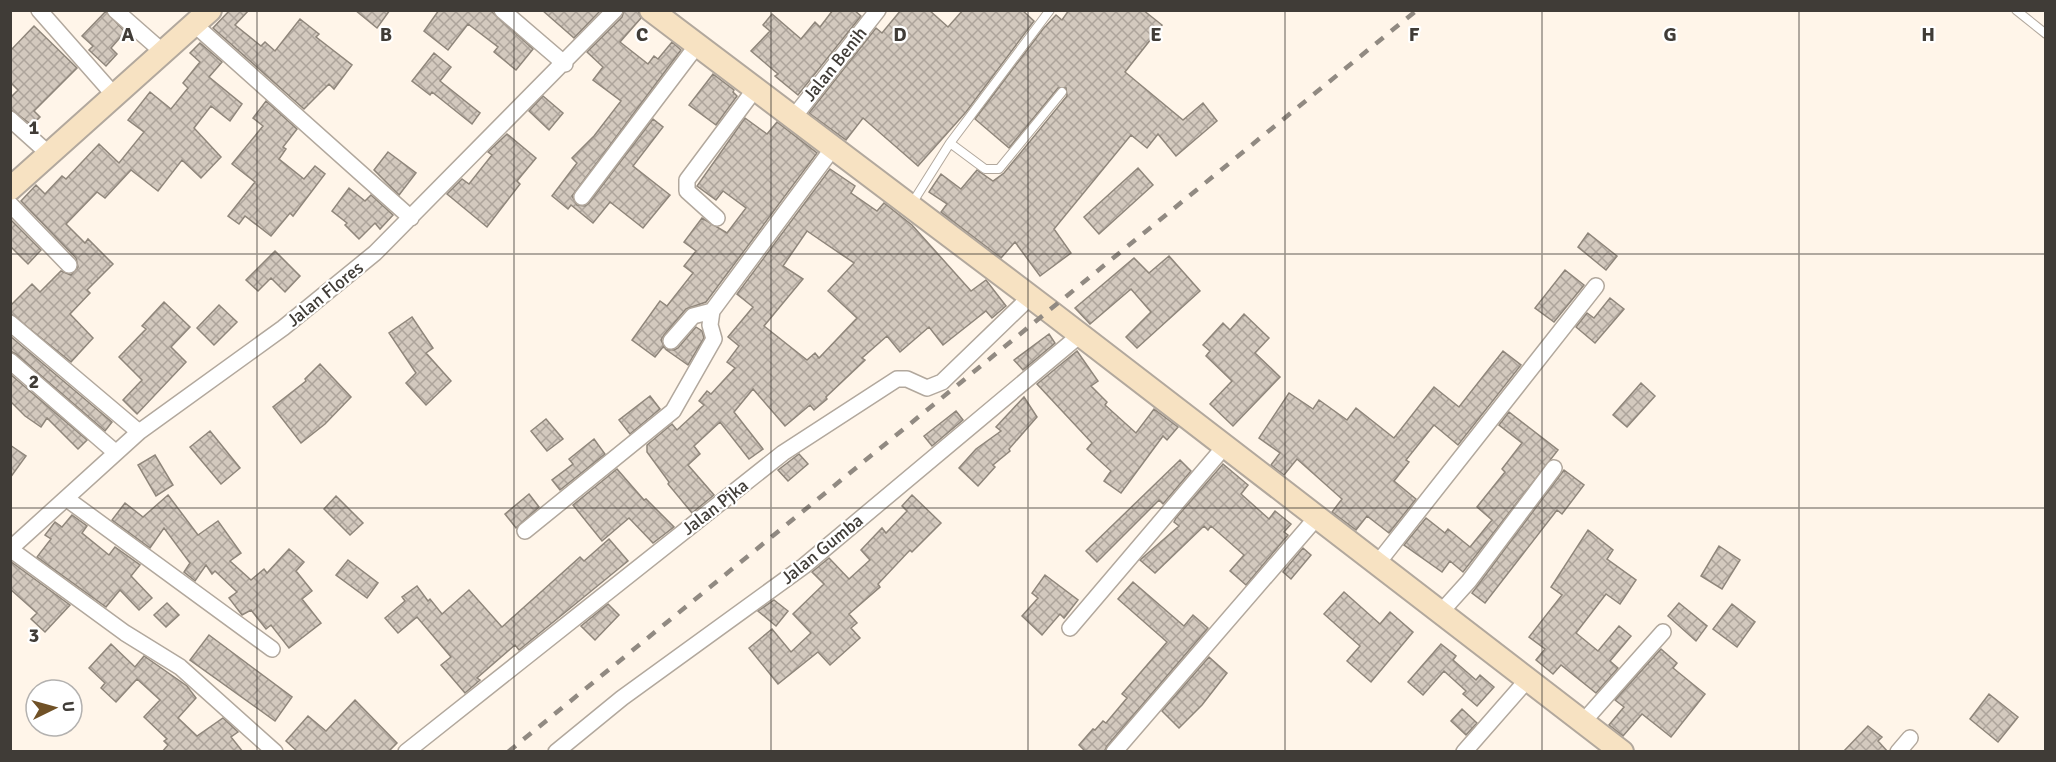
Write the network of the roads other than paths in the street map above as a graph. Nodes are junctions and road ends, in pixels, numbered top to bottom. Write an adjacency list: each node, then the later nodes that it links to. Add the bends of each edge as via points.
1 (39, 10): 16 (street)
2 (115, 10): 12 (street)
3 (502, 10): 13 (street)
4 (615, 10): 13 (street, Jalan Flores)
5 (651, 10): 11 (street)
6 (878, 10): 17 (street, Jalan Benih)
7 (1050, 10): 19 (lane)
8 (2016, 10): 10 (lane)
9 (203, 18): 12 (street); 26 (street)
10 (2046, 34)
11 (698, 44): 14 (street); 23 (street)
12 (164, 53): 16 (street)
13 (565, 64): 26 (street, Jalan Flores)
14 (755, 89): 17 (street); 27 (street, via 687,180 687,190)
15 (1062, 93): 19 (lane, via 999,169 985,169)
16 (114, 95): 21 (street)
17 (793, 117): 20 (street)
18 (10, 119): 21 (street)
19 (950, 143): 25 (lane)
20 (833, 148): 25 (street); 31 (street)
21 (49, 154): 22 (street)
22 (10, 189)
23 (582, 196)
24 (10, 204): 28 (street)
25 (910, 206): 30 (street)
26 (411, 218): 36 (street, Jalan Flores, via 375,253 283,328)
27 (717, 218)
28 (69, 265)
29 (1596, 286): 44 (street)
30 (1030, 297): 33 (street); 53 (street, Jalan Pjka, via 942,382 927,388 897,379 783,453)
31 (712, 311): 34 (street, via 693,316); 42 (street, via 710,326 714,339 674,411)
32 (10, 323): 36 (street)
33 (1080, 335): 37 (street); 54 (street, Jalan Gumba, via 804,566 622,698)
34 (671, 341)
35 (10, 362): 38 (street)
36 (139, 432): 38 (street, Jalan Flores)
37 (1225, 446): 41 (street); 46 (street)
38 (115, 452): 40 (street, Jalan Flores)
39 (1554, 468): 45 (street)
40 (67, 499): 43 (street, Jalan Flores); 48 (street)
41 (1317, 517): 44 (street); 55 (street)
42 (525, 531)
43 (10, 549): 52 (street, via 125,633 180,667)
44 (1377, 564): 45 (street)
45 (1441, 612): 49 (street)
46 (1070, 628)
47 (1663, 632): 50 (street)
48 (272, 649)
49 (1528, 679): 50 (street); 56 (street)
50 (1583, 722): 57 (street)
51 (1910, 738): 58 (street)
52 (275, 752)
53 (406, 752)
54 (555, 752)
55 (1114, 752)
56 (1464, 752)
57 (1622, 752)
58 (1898, 752)

